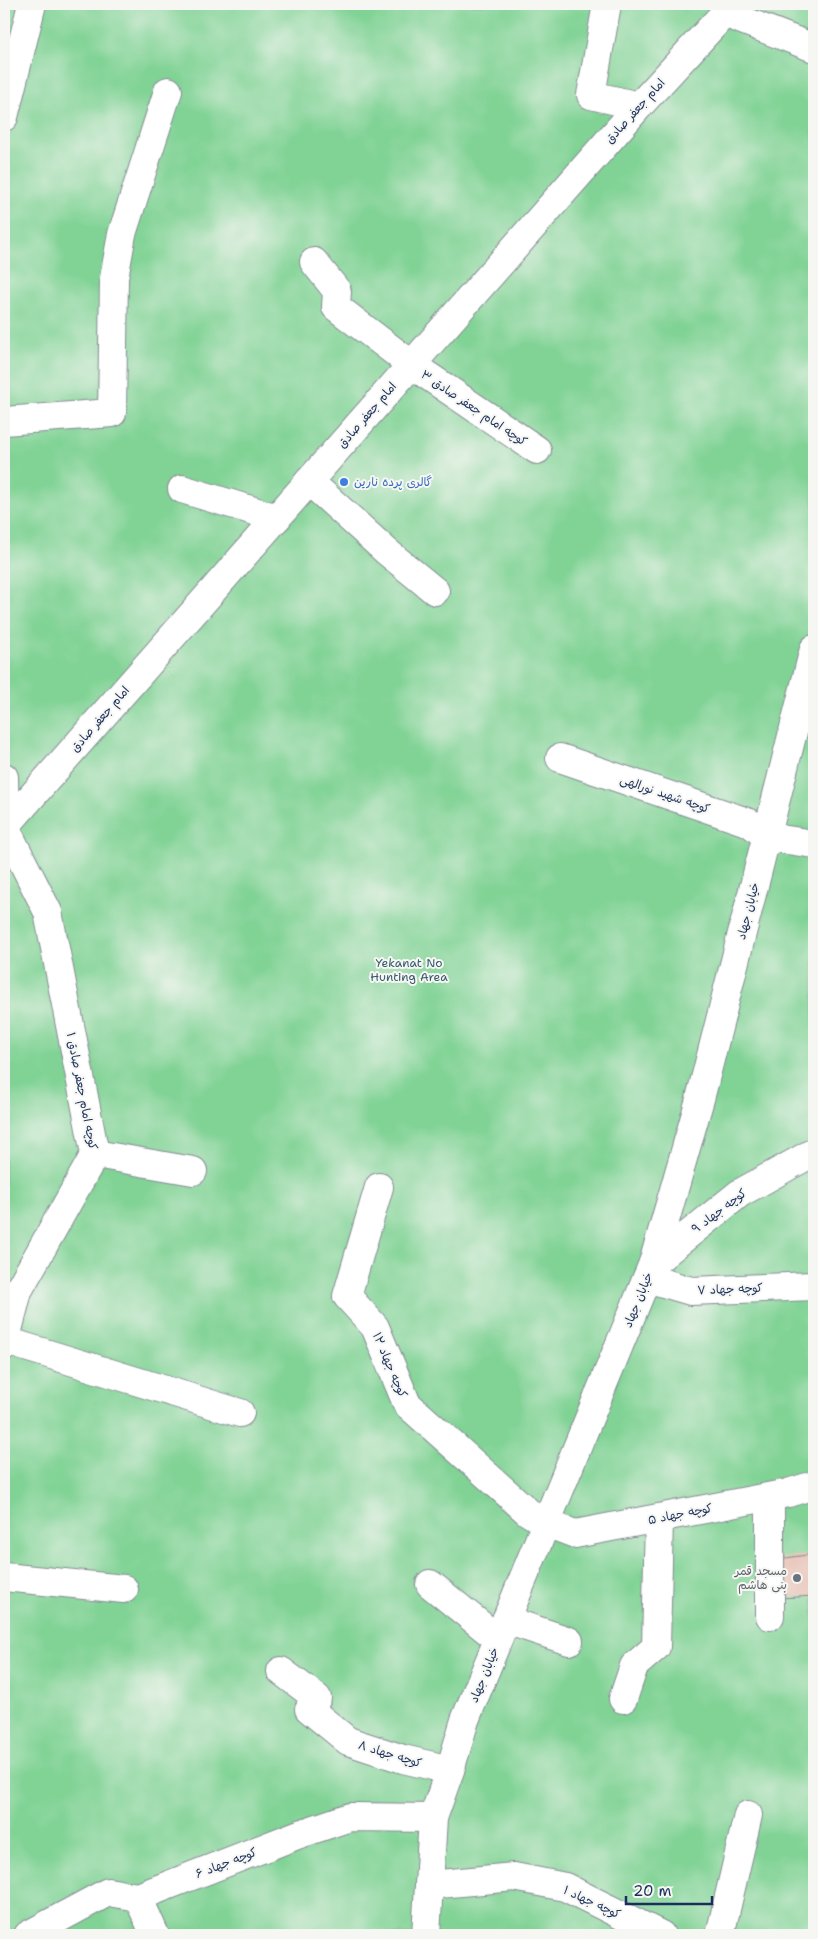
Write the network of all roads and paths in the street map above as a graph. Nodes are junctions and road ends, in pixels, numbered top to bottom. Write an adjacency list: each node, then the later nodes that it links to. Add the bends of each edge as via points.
1 (32, 4): 4 (street)
2 (607, 4): 7 (street, via 591,95)
3 (728, 8): 5 (street); 7 (street, امام جعفر صادق)
4 (14, 34): 8 (street)
5 (814, 48)
6 (168, 91): 11 (street, via 122,234 114,278 112,413)
7 (639, 106): 10 (street, امام جعفر صادق)
8 (4, 117)
9 (314, 262): 10 (street, کوچه امام جعفر صادق ۳, via 337,290 336,307)
10 (412, 365): 12 (street, کوچه امام جعفر صادق ۳); 13 (street, امام جعفر صادق)
11 (4, 421)
12 (537, 450)
13 (309, 481): 15 (street, امام جعفر صادق); 16 (street, via 386,552)
14 (182, 489): 15 (street)
15 (277, 518): 20 (street, امام جعفر صادق)
16 (435, 591)
17 (814, 649): 21 (street, خیابان جهاد)
18 (560, 758): 21 (street, کوچه شهید نورالهی, via 750,823)
19 (4, 777): 20 (street)
20 (4, 827): 24 (street, کوچه امام جعفر صادق ۱, via 48,912)
21 (767, 837): 22 (street); 27 (street, خیابان جهاد, via 700,1099)
22 (814, 844)
23 (814, 1152): 27 (street, کوچه جهاد ۹, via 740,1193)
24 (95, 1154): 25 (street); 29 (street, کوچه امام جعفر صادق ۱, via 18,1291)
25 (193, 1171)
26 (379, 1187): 34 (street, کوچه جهاد ۱۲, via 347,1296 375,1327 407,1404 528,1512)
27 (650, 1270): 28 (street, کوچه جهاد ۷, via 691,1291); 34 (street, خیابان جهاد)
28 (814, 1286)
29 (5, 1344): 30 (street)
30 (240, 1413)
31 (814, 1485): 32 (street, کوچه جهاد ۵)
32 (770, 1497): 33 (street, کوچه جهاد ۵); 38 (street)
33 (658, 1518): 34 (street, کوچه جهاد ۵, via 575,1534); 42 (street, via 656,1647 634,1666)
34 (546, 1523): 39 (street, خیابان جهاد)
35 (4, 1577): 37 (street)
36 (430, 1584): 39 (street)
37 (124, 1589)
38 (770, 1616)
39 (502, 1630): 40 (street); 43 (street, خیابان جهاد, via 465,1720)
40 (569, 1641)
41 (281, 1671): 43 (street, کوچه جهاد ۸, via 317,1698 309,1709 348,1741 402,1759)
42 (623, 1699)
43 (450, 1770): 45 (street, خیابان جهاد)
44 (748, 1815): 52 (street)
45 (433, 1818): 46 (street, خیابان جهاد); 47 (street, کوچه جهاد ۶, via 350,1817)
46 (429, 1884): 50 (street, خیابان جهاد); 51 (street, کوچه جهاد ۱, via 514,1877 565,1887)
47 (138, 1897): 48 (street, via 108,1892); 49 (street)
48 (28, 1935)
49 (155, 1935)
50 (426, 1935)
51 (662, 1935)
52 (720, 1935)

